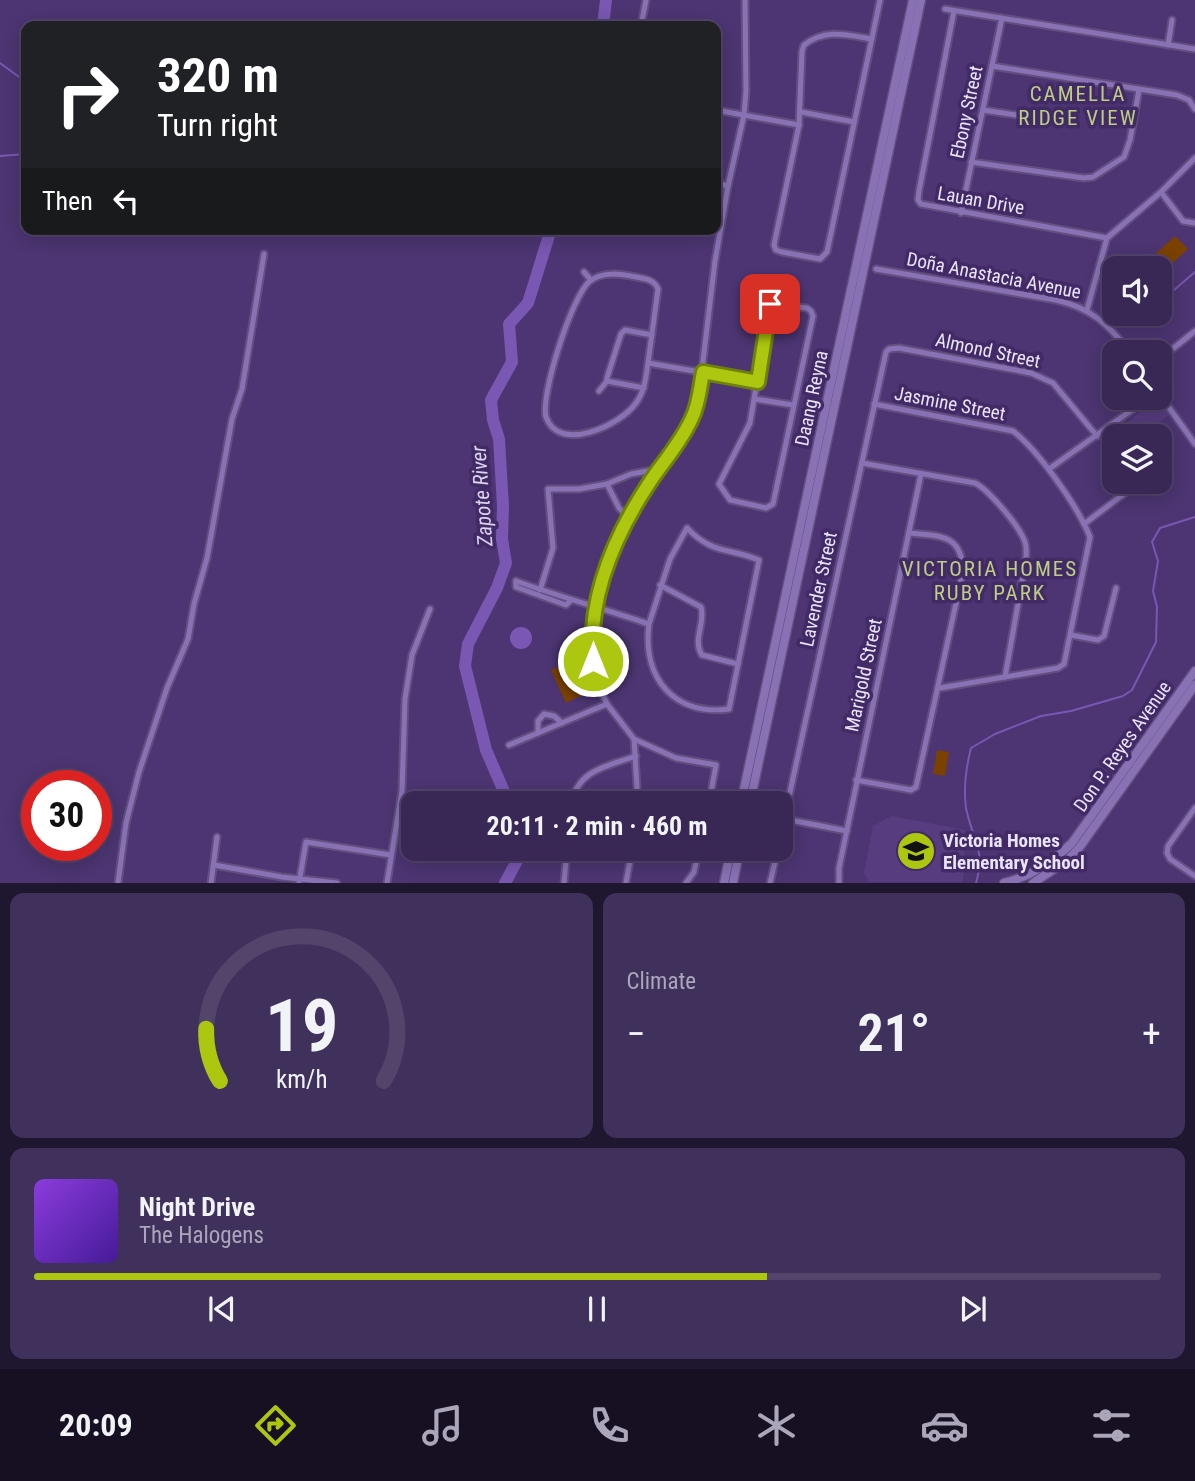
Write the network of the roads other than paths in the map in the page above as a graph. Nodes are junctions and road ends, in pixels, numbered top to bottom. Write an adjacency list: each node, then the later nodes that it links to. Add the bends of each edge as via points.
1 (646, 0): 10 (street)
2 (745, 0): 20 (street)
3 (880, 0): 11 (street)
4 (913, 0): 35 (main road, Daang Reyna)
5 (921, 0): 35 (main road, Daang Reyna)
6 (945, 9): 7 (street)
7 (954, 11): 8 (street); 29 (street, Lauan Drive, via 918,197 926,206)
8 (1002, 18): 12 (street); 14 (street, Ebony Street)
9 (1172, 20): 12 (street)
10 (642, 21)
11 (872, 39): 19 (street, via 835,33 804,45); 21 (street)
12 (1168, 45): 13 (street)
13 (1195, 49)
14 (992, 66): 15 (street); 17 (street, Ebony Street)
15 (1139, 90): 16 (street, via 1183,97); 25 (street, via 1127,152 1093,177)
16 (1195, 109)
17 (983, 110): 22 (street); 25 (street, Ebony Street)
18 (721, 111): 20 (street)
19 (801, 112): 21 (street); 23 (street)
20 (744, 115): 23 (street); 27 (street)
21 (854, 122): 23 (street, via 827,252 820,259 782,252 774,245)
22 (1069, 123)
23 (799, 125)
24 (1195, 158): 28 (street)
25 (971, 162): 29 (street, Ebony Street)
26 (721, 184): 27 (street)
27 (728, 186): 31 (street)
28 (1161, 192): 30 (street, via 1183,221); 33 (street)
29 (961, 212): 33 (street, Lauan Drive)
30 (1195, 223)
31 (721, 226)
32 (720, 235): 46 (street)
33 (1107, 238): 39 (street)
34 (264, 254): 107 (street, via 242,388 188,639 139,772)
35 (859, 269): 90 (main road, Daang Reyna); 91 (main road, Daang Reyna)
36 (876, 269): 39 (street, Doña Anastacia Avenue, via 1056,300)
37 (584, 272): 38 (street)
38 (591, 280): 41 (street, via 618,274 656,284); 49 (street, via 577,297 559,345 545,411 550,426 568,435 598,430 636,404)
39 (1087, 310): 42 (street, Doña Anastacia Avenue)
40 (1195, 331): 44 (street)
41 (652, 335): 45 (street); 47 (street, via 625,330 621,334)
42 (1120, 340)
43 (889, 349): 52 (street, Lavender Street); 56 (street, Almond Street, via 1043,377)
44 (1172, 349)
45 (648, 363): 46 (street); 49 (street)
46 (703, 372): 48 (street); 59 (street, via 693,416)
47 (607, 381): 49 (street); 50 (street)
48 (758, 382): 51 (street); 53 (street, via 770,304 811,311)
49 (644, 388)
50 (599, 391)
51 (755, 399): 53 (street); 53 (street, via 744,440 719,484 730,499 766,508 773,504)
52 (874, 404): 58 (street, Lavender Street); 60 (street, Jasmine Street, via 1013,431)
53 (793, 405)
54 (1132, 410): 56 (street)
55 (1171, 410): 57 (street)
56 (1097, 436): 60 (street)
57 (1195, 444)
58 (862, 463): 61 (street); 92 (street, Lavender Street)
59 (659, 468): 62 (street); 64 (street)
60 (1049, 469): 65 (street, Jasmine Street)
61 (920, 474): 66 (street, Marigold Street); 77 (street, via 982,487 1023,538 1026,559)
62 (607, 484): 64 (street); 69 (street, via 548,489 553,548)
63 (1124, 494): 65 (street)
64 (629, 518): 71 (street)
65 (1084, 524): 74 (street, Jasmine Street, via 1090,542)
66 (909, 533): 79 (street, via 948,539 956,544 963,561); 86 (street, Marigold Street)
67 (660, 585): 73 (street); 75 (street, via 701,607 697,645 702,655); 75 (street, via 687,528 716,549 759,560)
68 (1116, 588): 74 (street, via 1104,636 1098,640)
69 (540, 590): 70 (street); 70 (street, via 516,581 516,587 566,605)
70 (571, 600): 71 (street)
71 (595, 608): 73 (street); 80 (street, via 593,661)
72 (430, 609): 97 (street, via 412,654 405,699 402,791)
73 (649, 624): 75 (street, via 647,648 655,674 663,687 686,705 729,709)
74 (1071, 635): 77 (street, Jasmine Street, via 1065,664)
75 (738, 664)
76 (1195, 671): 118 (main road, Don P. Reyes Avenue, via 1072,843 1031,874)
77 (1005, 677): 79 (street, Jasmine Street)
78 (1195, 685): 119 (main road, Don P. Reyes Avenue, via 1080,848)
79 (940, 688): 86 (street, via 916,787 911,790)
80 (607, 704): 81 (street); 83 (street)
81 (562, 723): 82 (street); 82 (street, via 544,714 538,721)
82 (538, 733): 84 (street)
83 (634, 739): 85 (street); 89 (street, via 676,758 716,765)
84 (509, 745)
85 (636, 755): 87 (street, via 584,777); 88 (street)
86 (856, 780): 95 (street, Marigold Street)
87 (574, 791)
88 (638, 791)
89 (711, 791)
90 (744, 791)
91 (752, 791)
92 (791, 791)
93 (1195, 808): 105 (street, via 1167,853)
94 (793, 821): 95 (street)
95 (847, 831): 117 (street, Marigold Street)
96 (217, 837): 104 (street)
97 (391, 855): 106 (street, via 306,842); 110 (street)
98 (566, 861): 111 (street)
99 (630, 861): 112 (street)
100 (696, 861): 113 (street)
101 (729, 861): 114 (main road)
102 (738, 861): 115 (main road)
103 (775, 861): 116 (street)
104 (214, 865): 106 (street); 108 (street)
105 (1195, 876)
106 (300, 880): 109 (street)
107 (118, 883)
108 (211, 883)
109 (337, 883)
110 (387, 883)
111 (564, 883)
112 (626, 883)
113 (686, 883)
114 (724, 883)
115 (733, 883)
116 (770, 883)
117 (839, 883)
118 (1004, 883)
119 (1033, 883)

